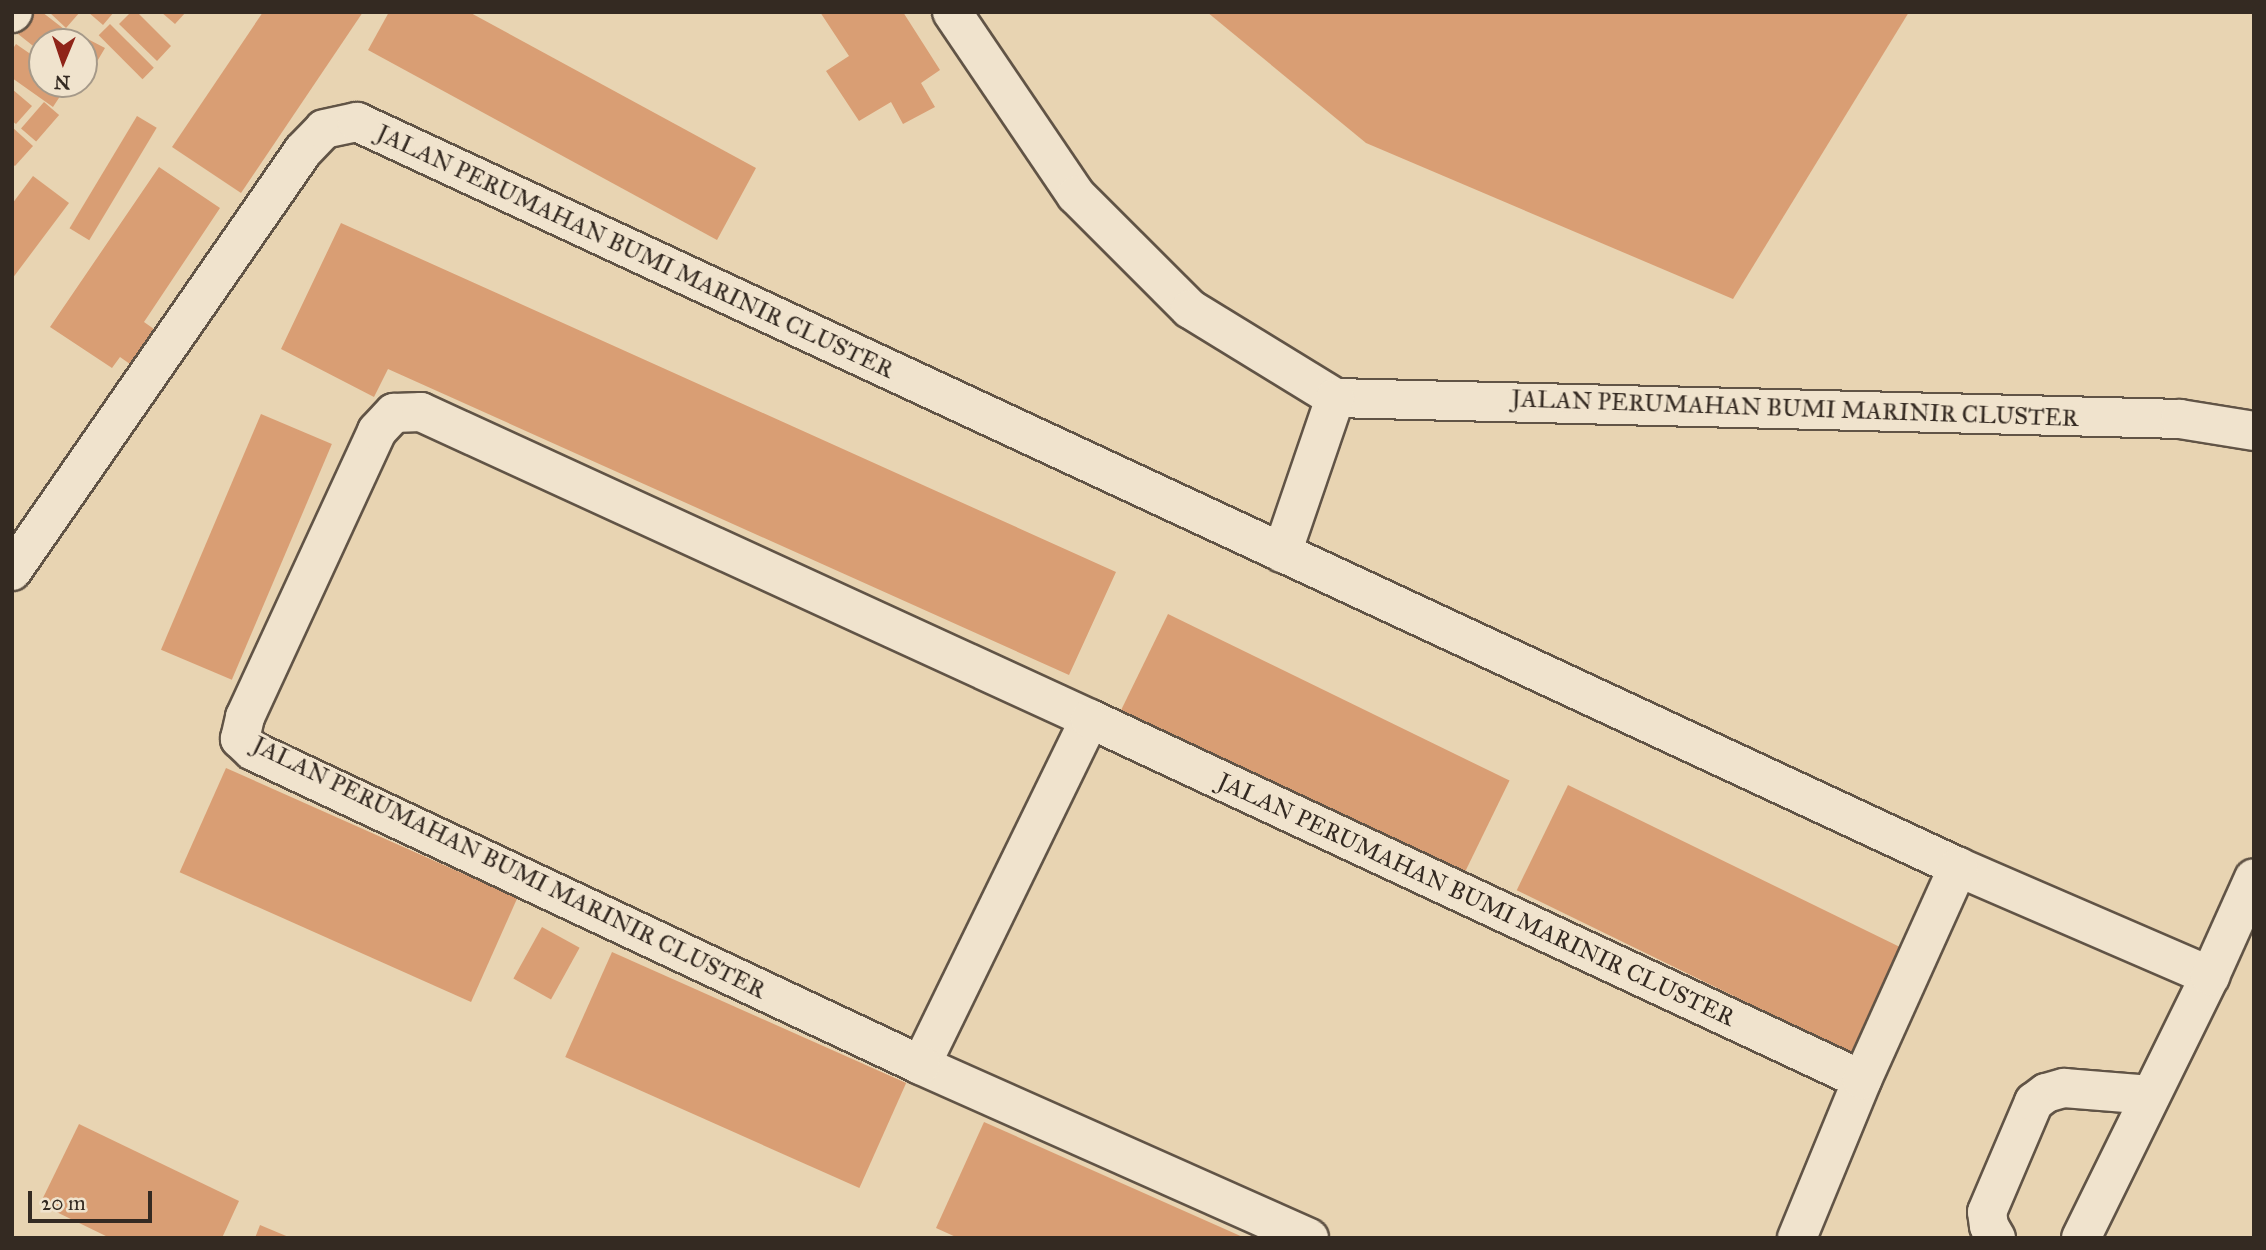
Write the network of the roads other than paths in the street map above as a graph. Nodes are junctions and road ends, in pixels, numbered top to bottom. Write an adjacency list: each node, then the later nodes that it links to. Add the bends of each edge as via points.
1 (952, 12): 2 (street, via 1076,195 1190,309)
2 (1335, 398): 3 (street, JALAN PERUMAHAN BUMI MARINIR CLUSTER, via 2180,419); 4 (street)
3 (2254, 431)
4 (1282, 553): 5 (street, JALAN PERUMAHAN BUMI MARINIR CLUSTER, via 357,122 324,129 303,150); 7 (street, JALAN PERUMAHAN BUMI MARINIR CLUSTER)
5 (12, 571)
6 (1090, 719): 10 (street); 10 (street, JALAN PERUMAHAN BUMI MARINIR CLUSTER, via 421,412 394,414 377,431 245,718 240,738 253,751); 11 (street, JALAN PERUMAHAN BUMI MARINIR CLUSTER)
7 (1958, 867): 9 (street, JALAN PERUMAHAN BUMI MARINIR CLUSTER); 11 (street)
8 (2254, 878): 9 (street)
9 (2210, 976): 12 (street)
10 (921, 1065): 13 (street, JALAN PERUMAHAN BUMI MARINIR CLUSTER)
11 (1863, 1080): 14 (street)
12 (2151, 1095): 15 (street, via 2064,1088 2034,1102 1987,1212); 16 (street)
13 (1309, 1238)
14 (1797, 1238)
15 (1996, 1238)
16 (2081, 1238)

